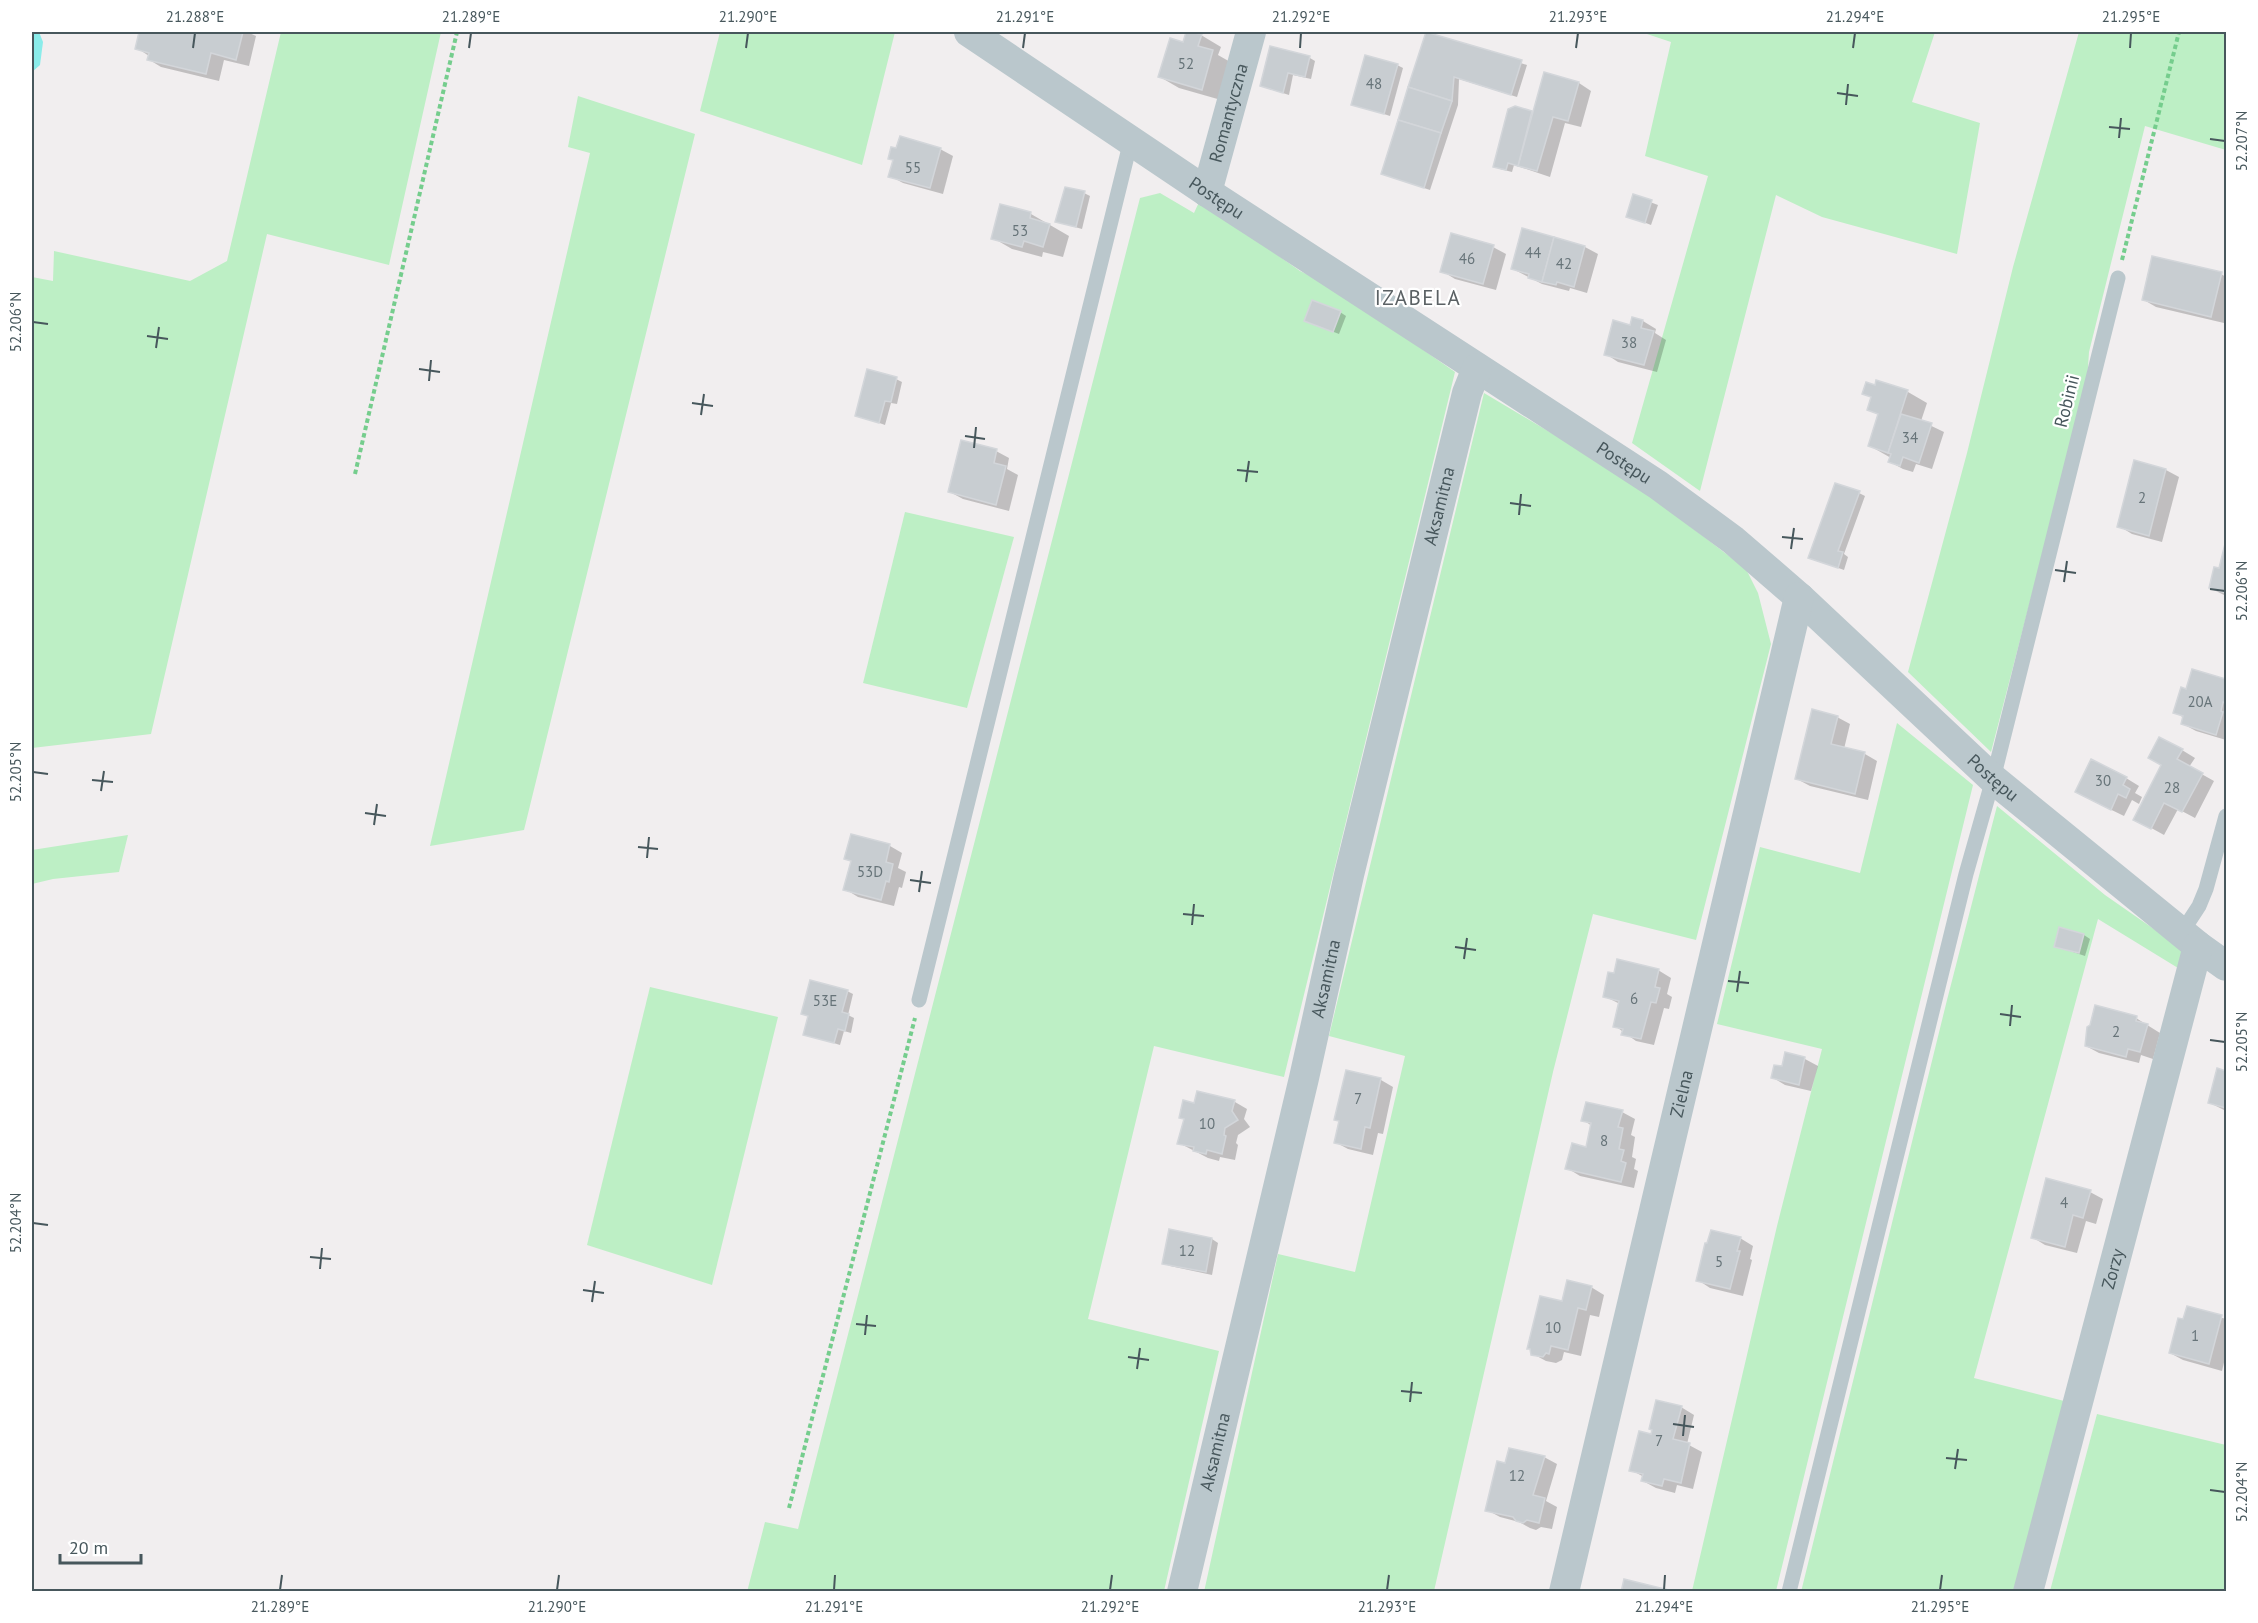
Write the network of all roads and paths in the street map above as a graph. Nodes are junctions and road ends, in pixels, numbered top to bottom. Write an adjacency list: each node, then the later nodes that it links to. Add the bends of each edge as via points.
1 (457, 32): 10 (path)
2 (969, 32): 5 (street, Postępu)
3 (1251, 32): 7 (street, Romantyczna)
4 (2178, 32): 8 (path)
5 (999, 41): 6 (street, Postępu)
6 (1131, 140): 7 (street, Postępu); 16 (lane)
7 (1207, 192): 9 (street, Postępu)
8 (2118, 278): 12 (lane, Robinii)
9 (1477, 368): 11 (street, Postępu, via 1658,485 1733,540); 18 (street, Aksamitna, via 1467,393 1349,874)
10 (355, 474)
11 (1799, 597): 12 (street, Postępu); 19 (street, Zielna)
12 (1992, 779): 14 (street, Postępu); 20 (lane, Robinii)
13 (2226, 816): 14 (lane)
14 (2190, 939): 15 (street, Postępu); 21 (street, Zorzy)
15 (2226, 966)
16 (919, 1000): 17 (path)
17 (789, 1508)
18 (1182, 1592)
19 (1564, 1592)
20 (1789, 1592)
21 (2028, 1592)

